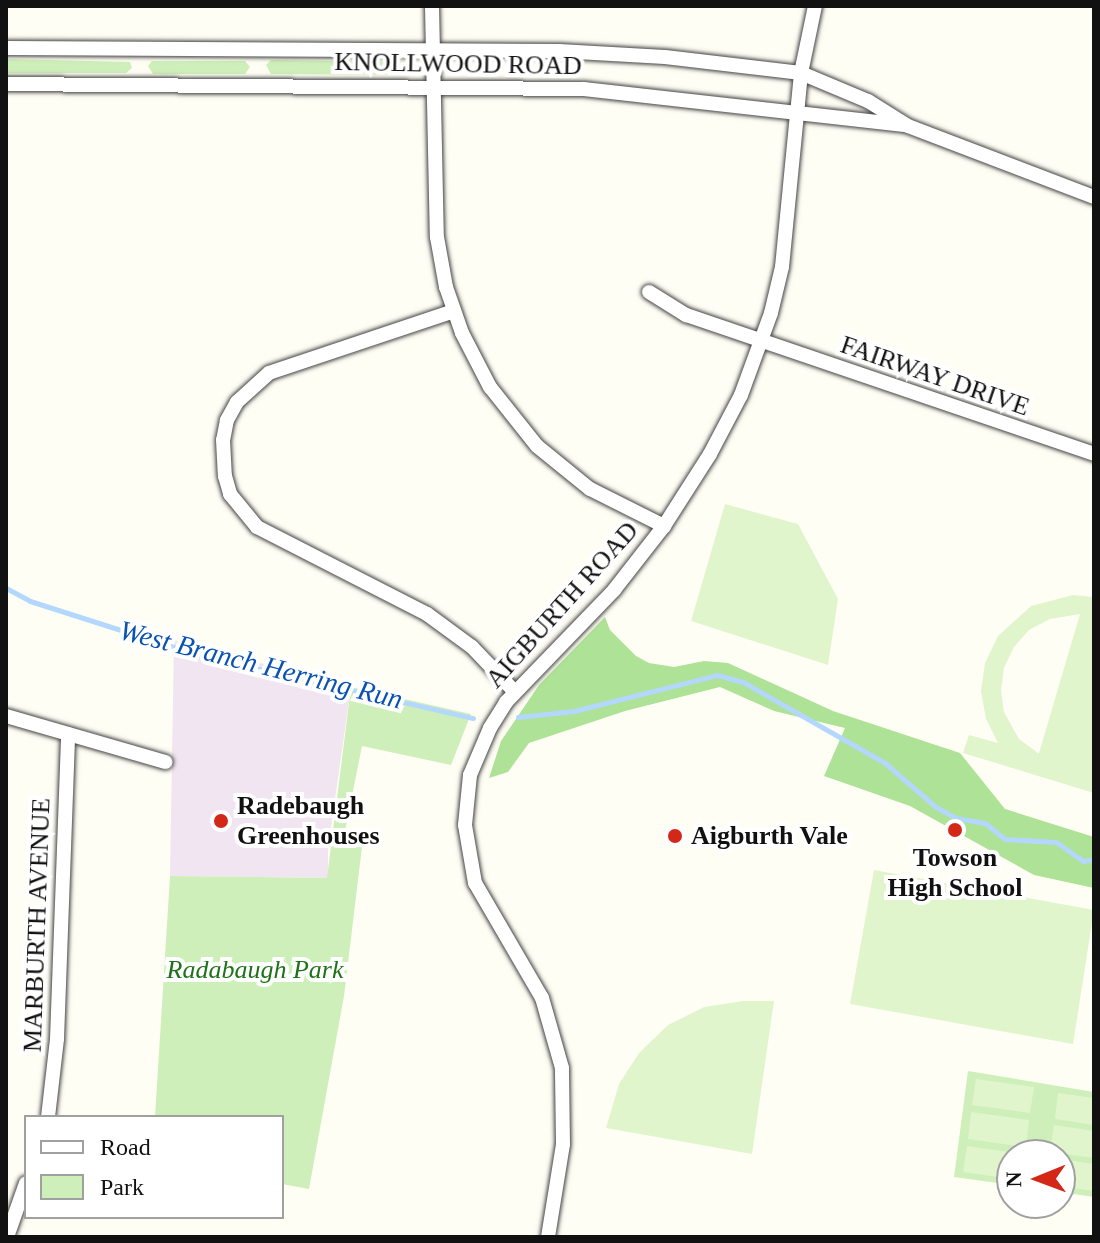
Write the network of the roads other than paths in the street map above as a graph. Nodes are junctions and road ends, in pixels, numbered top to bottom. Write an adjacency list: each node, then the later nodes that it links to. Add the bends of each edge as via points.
1 (432, 6): 4 (street)
2 (815, 6): 5 (street, AIGBURTH ROAD)
3 (6, 48): 4 (street, KNOLLWOOD ROAD)
4 (433, 49): 5 (street, KNOLLWOOD ROAD, via 609,53); 7 (street)
5 (801, 73): 8 (street, AIGBURTH ROAD); 9 (street, KNOLLWOOD ROAD, via 868,101)
6 (6, 84): 7 (street, KNOLLWOOD ROAD)
7 (434, 87): 8 (street, KNOLLWOOD ROAD, via 584,89); 12 (street, via 437,237)
8 (798, 111): 9 (street, KNOLLWOOD ROAD); 13 (street, AIGBURTH ROAD, via 782,267)
9 (908, 126): 10 (street, KNOLLWOOD ROAD)
10 (1094, 197)
11 (649, 292): 13 (street, FAIRWAY DRIVE, via 686,315)
12 (454, 311): 15 (street, via 490,387 537,446 590,489); 16 (street, via 269,373 237,402 227,420 225,476 230,494 257,527 427,614 472,647)
13 (762, 341): 14 (street, FAIRWAY DRIVE); 15 (street, AIGBURTH ROAD, via 727,424)
14 (1094, 454)
15 (664, 526): 16 (street, AIGBURTH ROAD, via 614,590)
16 (515, 692): 23 (street, AIGBURTH ROAD, via 474,761 465,825 475,883 538,991 561,1060 565,1125)
17 (6, 716): 18 (street)
18 (68, 734): 19 (street); 20 (street, MARBURTH AVENUE, via 57,1039)
19 (165, 762)
20 (48, 1115)
21 (24, 1189): 22 (street)
22 (7, 1237)
23 (548, 1237)

